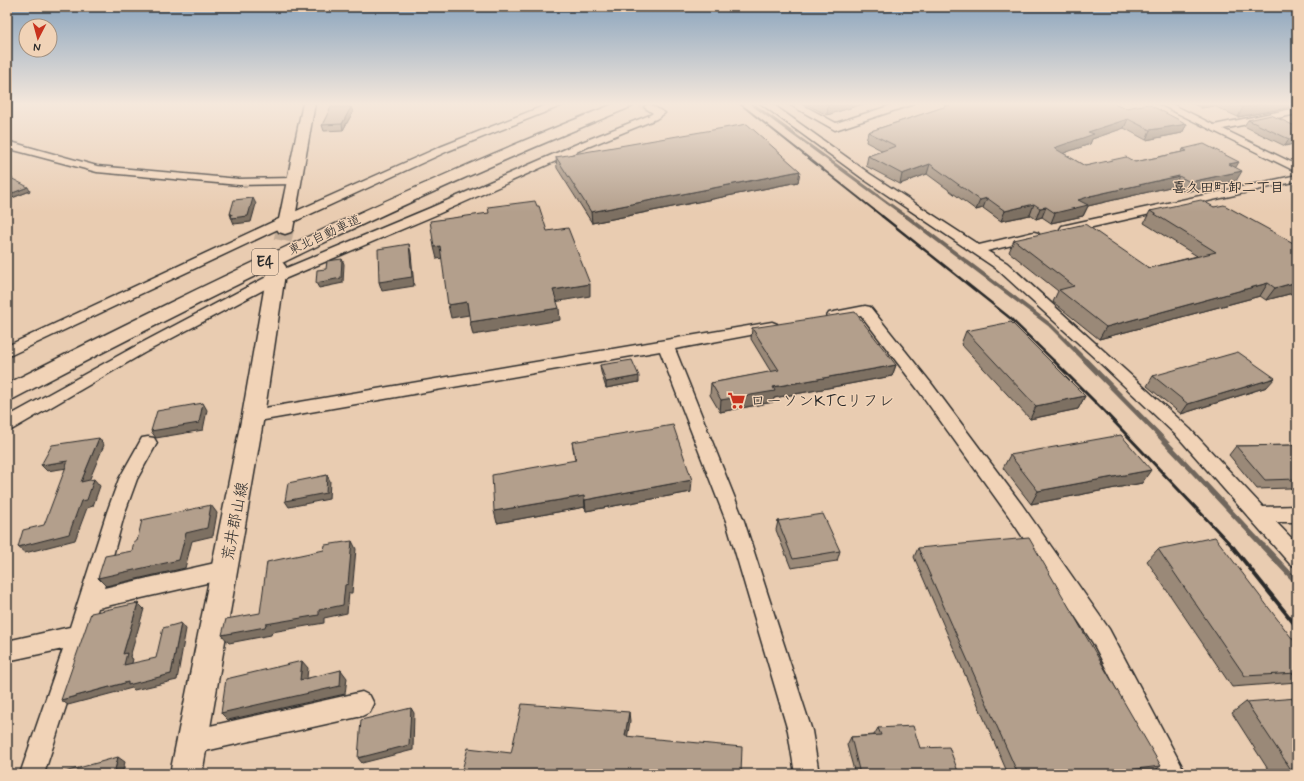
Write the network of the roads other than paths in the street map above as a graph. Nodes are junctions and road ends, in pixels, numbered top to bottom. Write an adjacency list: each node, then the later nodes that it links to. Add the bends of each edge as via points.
1 (302, 139): 16 (main road)
2 (468, 139): 17 (street)
3 (525, 139): 11 (highway)
4 (525, 139): 11 (highway, 東北自動車道 / E4)
5 (526, 139): 11 (highway, 東北自動車道 / E4)
6 (528, 139): 11 (highway)
7 (597, 139): 19 (street, via 434,211)
8 (815, 139): 18 (street, via 866,176)
9 (1236, 139): 14 (street)
10 (1252, 139): 13 (street)
11 (522, 141): 24 (highway, 東北自動車道 / E4, via 418,180 288,239 123,317); 25 (highway, 東北自動車道 / E4, via 140,324)
12 (7, 144): 16 (street, via 97,169 239,182)
13 (1297, 161)
14 (1297, 169)
15 (1297, 178): 18 (street)
16 (294, 181): 17 (main road)
17 (286, 224): 23 (street)
18 (978, 249): 30 (street, via 1014,276 1184,433)
19 (277, 272): 26 (main road, 荒井郡山線); 27 (street)
20 (819, 319): 41 (street, via 865,310 1015,510 1101,636)
21 (789, 324): 22 (street)
22 (666, 346): 26 (street); 40 (street, via 735,521 800,731)
23 (7, 352)
24 (7, 376)
25 (7, 393)
26 (253, 416): 32 (main road, 荒井郡山線)
27 (7, 425)
28 (148, 443): 33 (street, via 128,479)
29 (1297, 514): 30 (street)
30 (1257, 515): 31 (street)
31 (1297, 558)
32 (224, 570): 33 (street); 37 (main road, 荒井郡山線)
33 (90, 600): 34 (street)
34 (78, 635): 35 (street); 38 (street)
35 (7, 650)
36 (362, 704): 37 (street)
37 (192, 742): 39 (main road, 荒井郡山線)
38 (32, 774)
39 (186, 774)
40 (807, 774)
41 (1174, 774)

